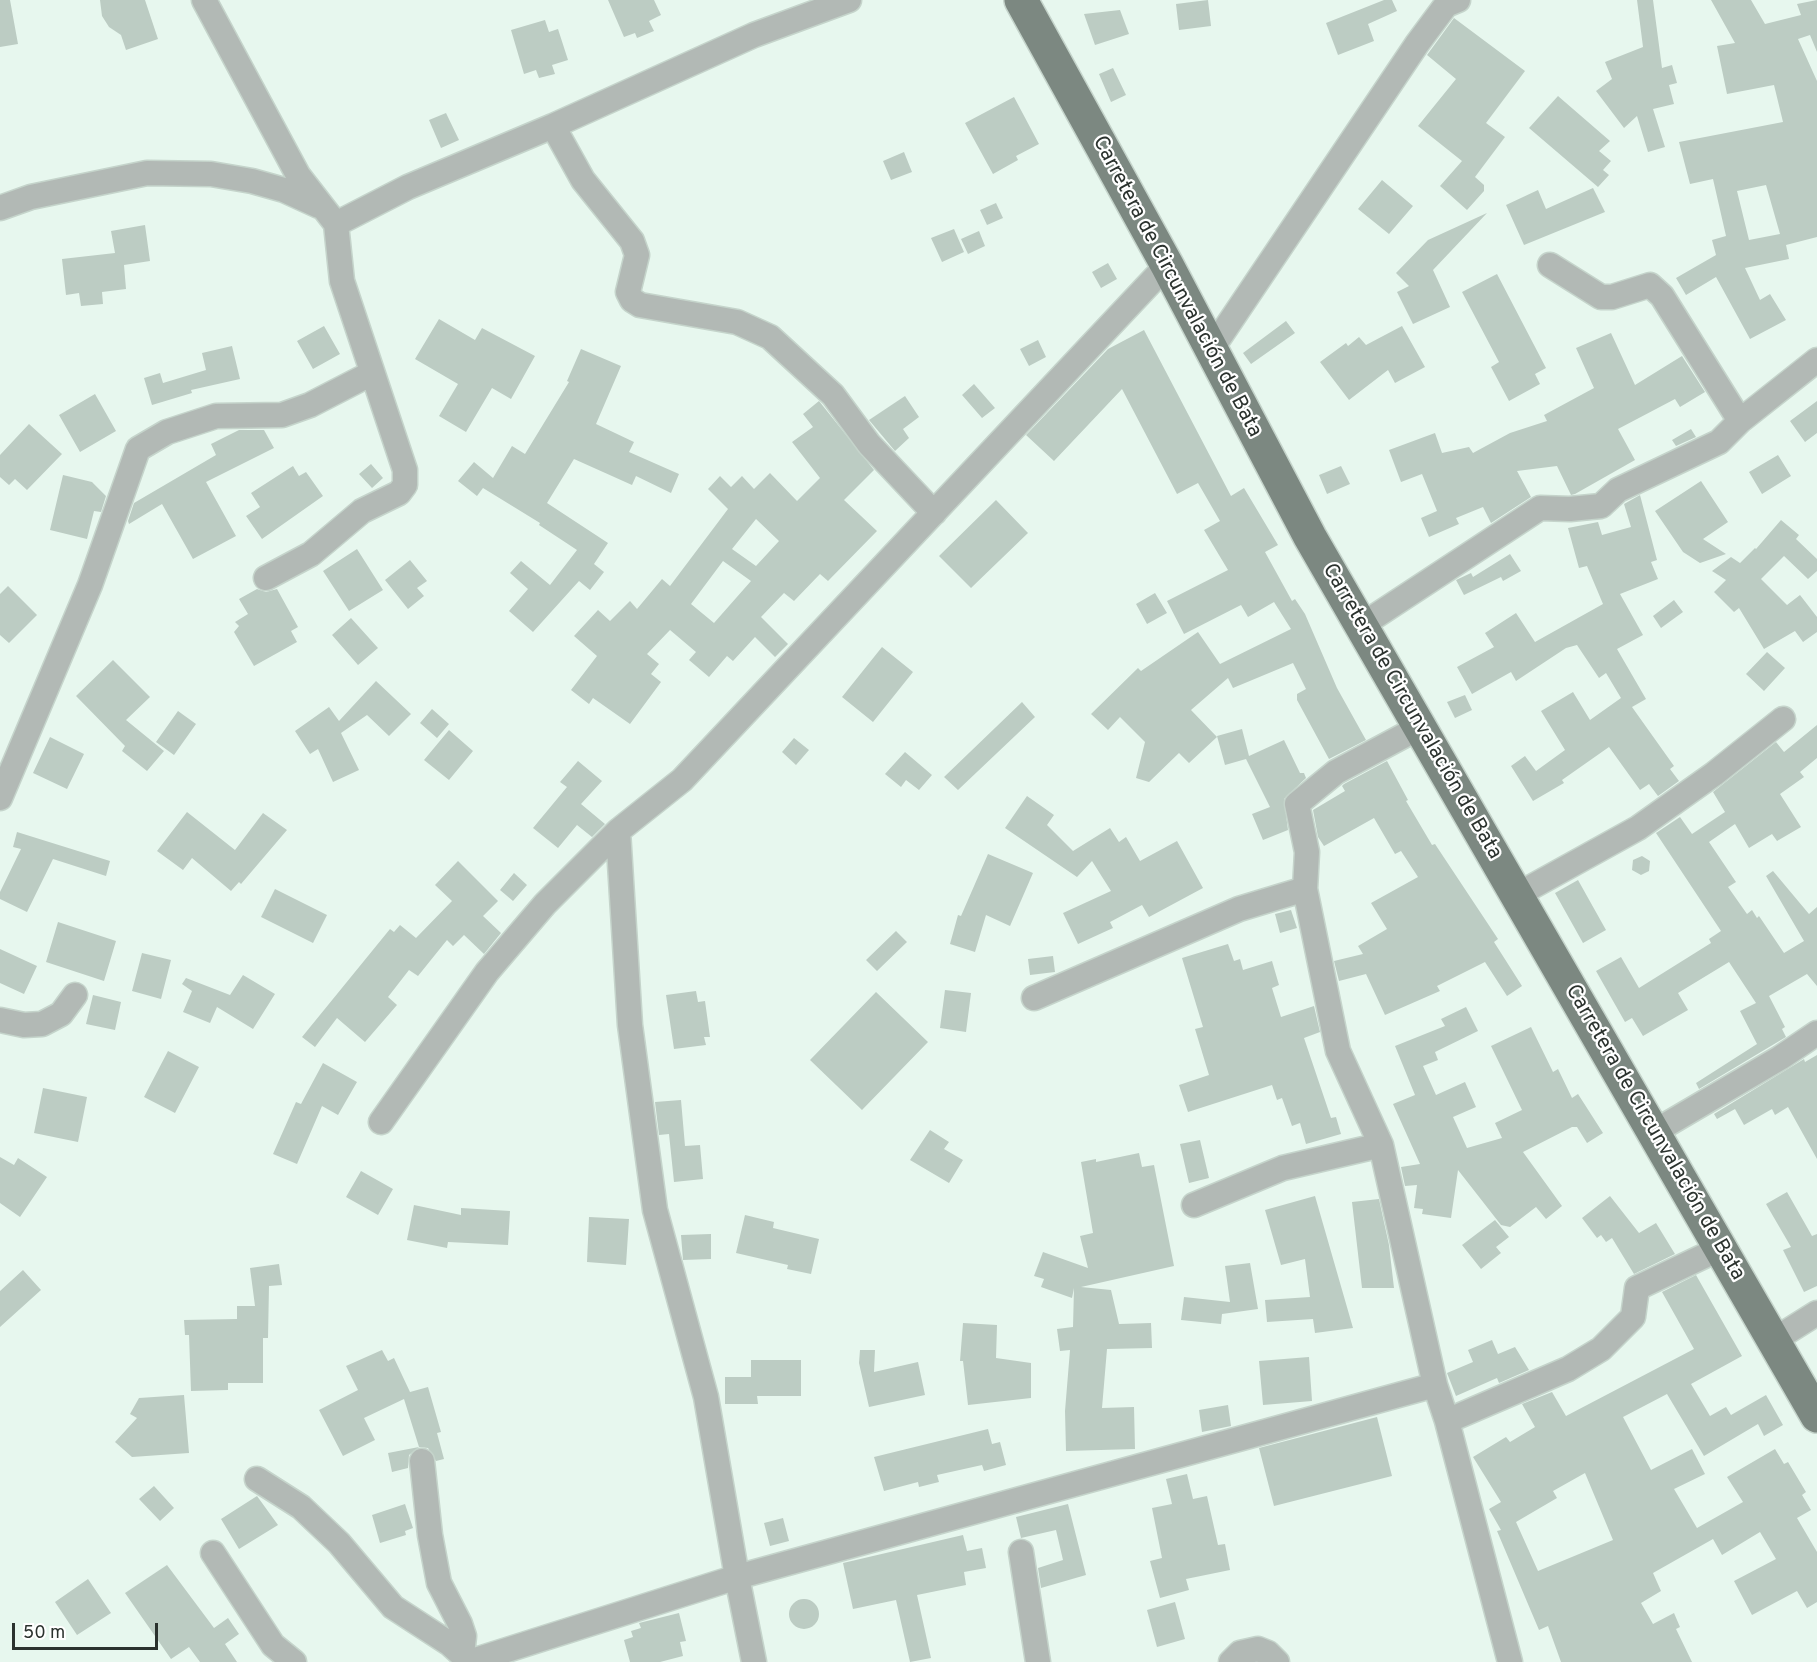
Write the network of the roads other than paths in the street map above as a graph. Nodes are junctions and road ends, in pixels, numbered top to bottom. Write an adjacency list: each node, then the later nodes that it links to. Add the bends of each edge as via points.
1 (204, 0): 7 (street, via 293,167)
2 (849, 0): 5 (street, via 754,35)
3 (1021, 0): 8 (main road, Carretera de Circunvalación de Bata)
4 (1450, 2): 10 (street)
5 (553, 126): 7 (street, via 408,188); 14 (street, via 583,180 632,241 637,255 628,292 632,300 640,305 736,322 770,337 833,395 869,444)
6 (0, 208): 7 (street, via 32,196 147,173 211,174 284,190)
7 (330, 216): 12 (street, via 342,281)
8 (1167, 265): 10 (main road, Carretera de Circunvalación de Bata); 14 (street)
9 (1550, 265): 13 (street, via 1601,297 1650,285 1662,296)
10 (1211, 350): 16 (main road, Carretera de Circunvalación de Bata)
11 (1817, 360): 13 (street)
12 (372, 373): 15 (street, via 405,470 405,485 362,512 310,554); 19 (street, via 282,415 216,416 167,432 138,448 90,585)
13 (1740, 422): 16 (street, via 1719,442 1618,490 1600,506 1540,508)
14 (934, 513): 20 (street, via 682,780)
15 (267, 578)
16 (1362, 626): 18 (main road, Carretera de Circunvalación de Bata)
17 (1783, 719): 22 (street, via 1638,828)
18 (1420, 727): 21 (street, via 1336,772 1298,804 1307,852); 22 (main road, Carretera de Circunvalación de Bata)
19 (0, 798)
20 (618, 831): 27 (street, via 545,903 487,972); 41 (street, via 630,1025 655,1210 706,1396)
21 (1305, 889): 24 (street, via 1239,909); 29 (street, via 1338,1052)
22 (1517, 895): 28 (main road, Carretera de Circunvalación de Bata)
23 (75, 995): 25 (street, via 61,1014 42,1024)
24 (1034, 998)
25 (0, 1020)
26 (1817, 1033): 28 (street)
27 (381, 1122)
28 (1654, 1132): 31 (main road, Carretera de Circunvalación de Bata)
29 (1381, 1145): 30 (street, via 1283,1168); 34 (street)
30 (1194, 1204)
31 (1721, 1248): 33 (main road, Carretera de Circunvalación de Bata); 36 (street, via 1637,1288 1633,1317 1601,1349 1568,1369)
32 (1817, 1313): 33 (street)
33 (1774, 1340): 35 (main road, Carretera de Circunvalación de Bata)
34 (1435, 1385): 36 (street); 41 (street)
35 (1817, 1416)
36 (1447, 1421): 48 (street)
37 (422, 1461): 42 (street, via 439,1583 460,1624)
38 (257, 1479): 42 (street, via 301,1507 339,1543 393,1607)
39 (1021, 1552): 45 (street)
40 (213, 1553): 43 (street, via 273,1645)
41 (737, 1577): 42 (street); 44 (street)
42 (467, 1660)
43 (294, 1662)
44 (754, 1662)
45 (1038, 1662)
46 (1230, 1662): 47 (street, via 1240,1653 1258,1649)
47 (1277, 1662)
48 (1510, 1662)

